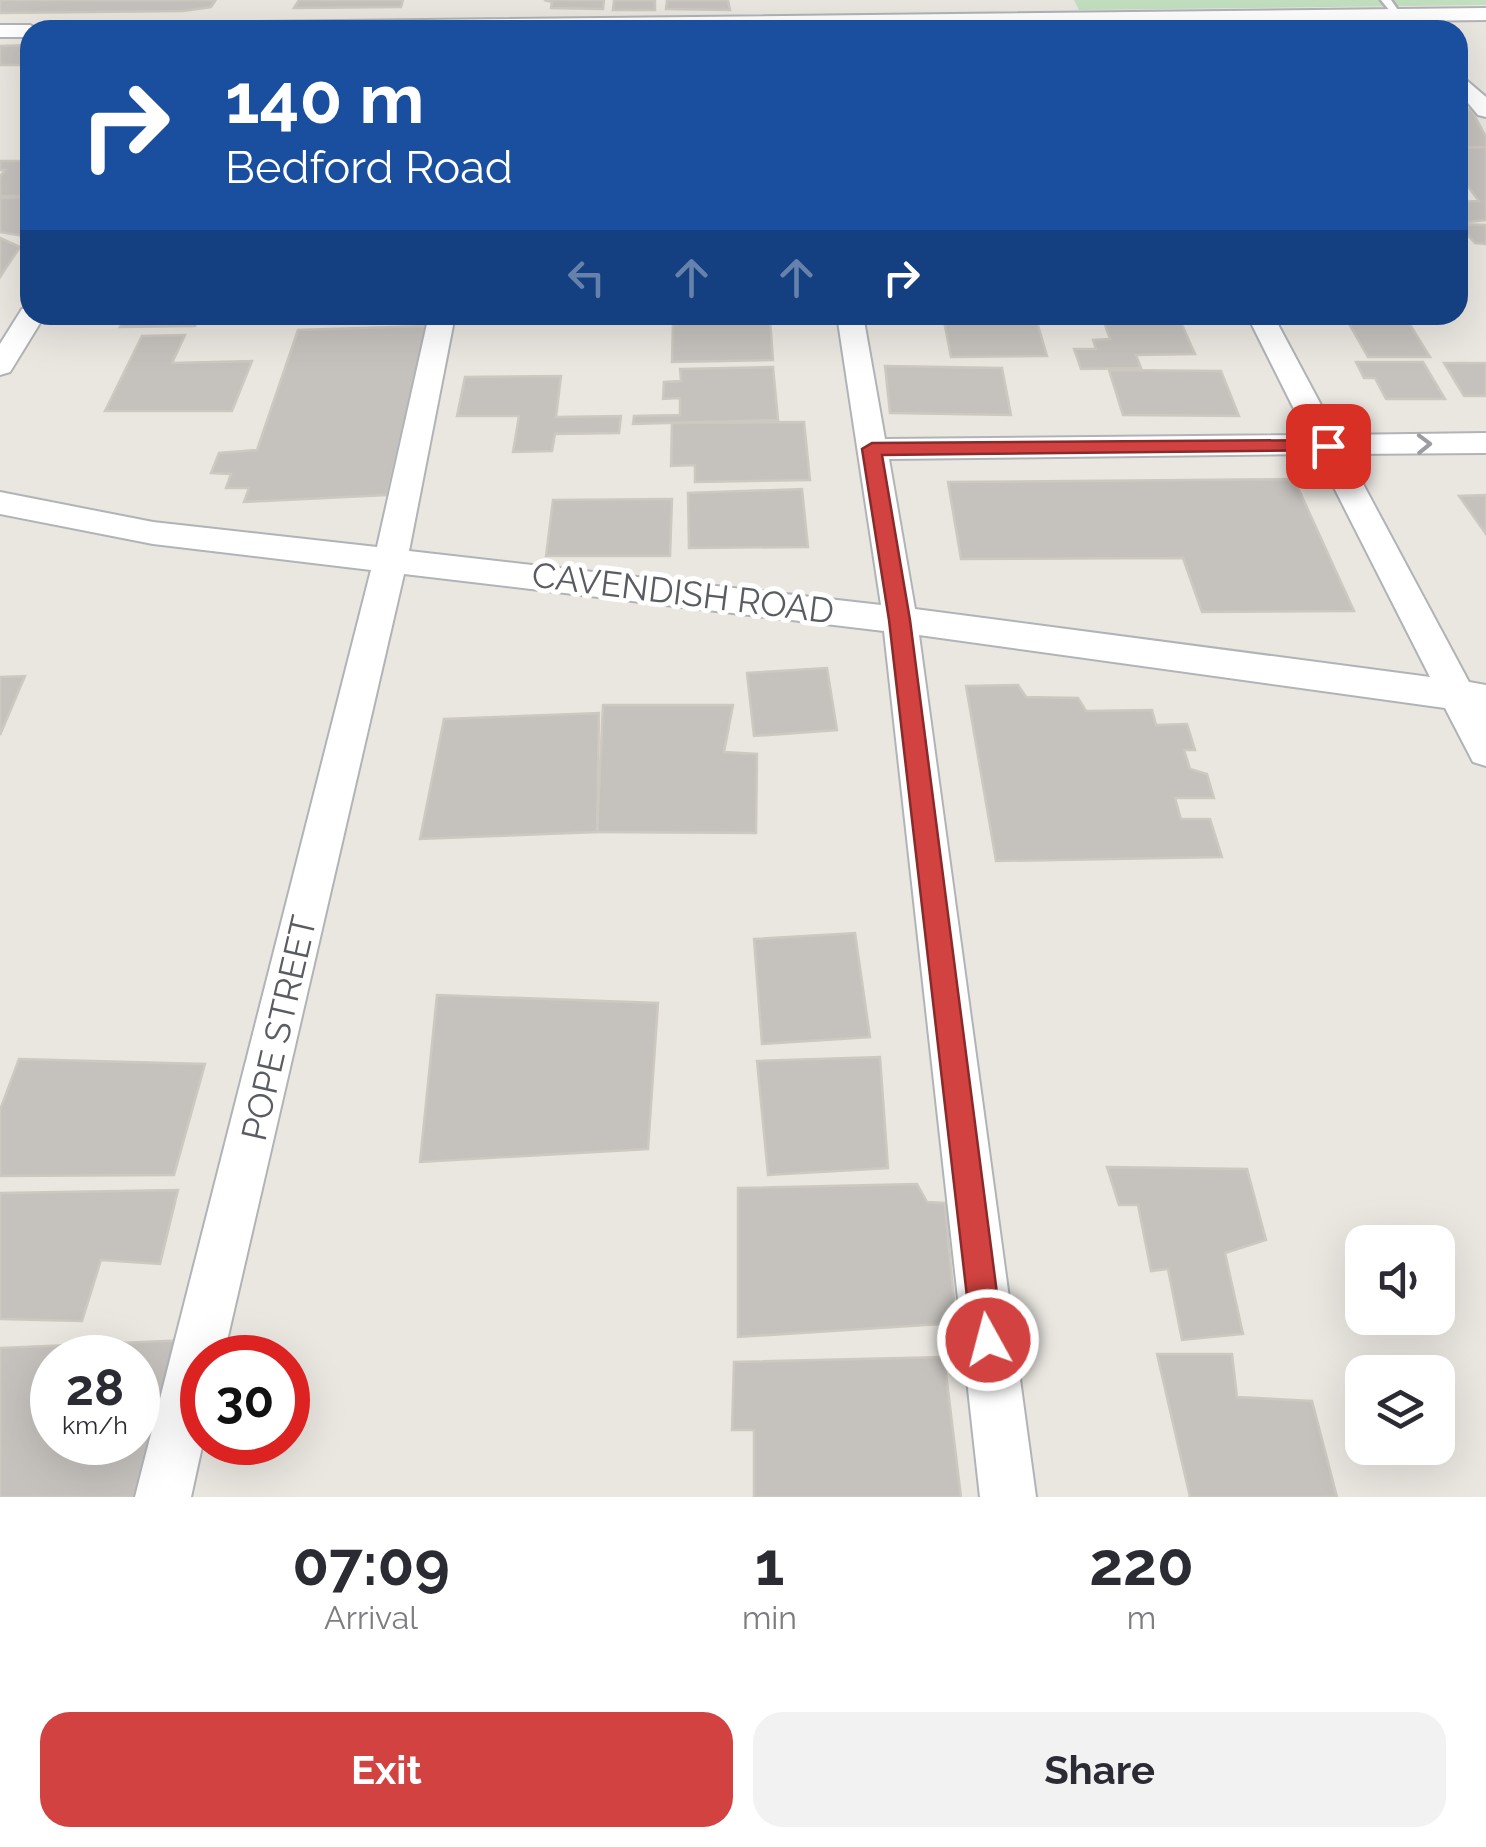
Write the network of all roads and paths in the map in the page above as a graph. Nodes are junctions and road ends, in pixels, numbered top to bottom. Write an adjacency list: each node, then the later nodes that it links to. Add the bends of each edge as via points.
1 (1486, 14): 2 (street)
2 (1399, 15): 3 (street)
3 (1218, 20)
4 (1468, 90): 5 (street)
5 (1486, 110)
6 (26, 325): 10 (street)
7 (440, 325): 15 (street, POPE STREET)
8 (852, 325): 13 (street)
9 (1265, 325): 12 (street)
10 (0, 366)
11 (1486, 442): 12 (street, one-way to 11)
12 (1328, 446): 13 (street); 17 (street)
13 (872, 449): 16 (street)
14 (0, 503): 15 (street, CAVENDISH ROAD, via 153,533)
15 (392, 558): 16 (street, CAVENDISH ROAD); 19 (street, POPE STREET)
16 (900, 620): 17 (street, CAVENDISH ROAD); 20 (street)
17 (1472, 697): 18 (street)
18 (1486, 751)
19 (163, 1497)
20 (1008, 1497)

